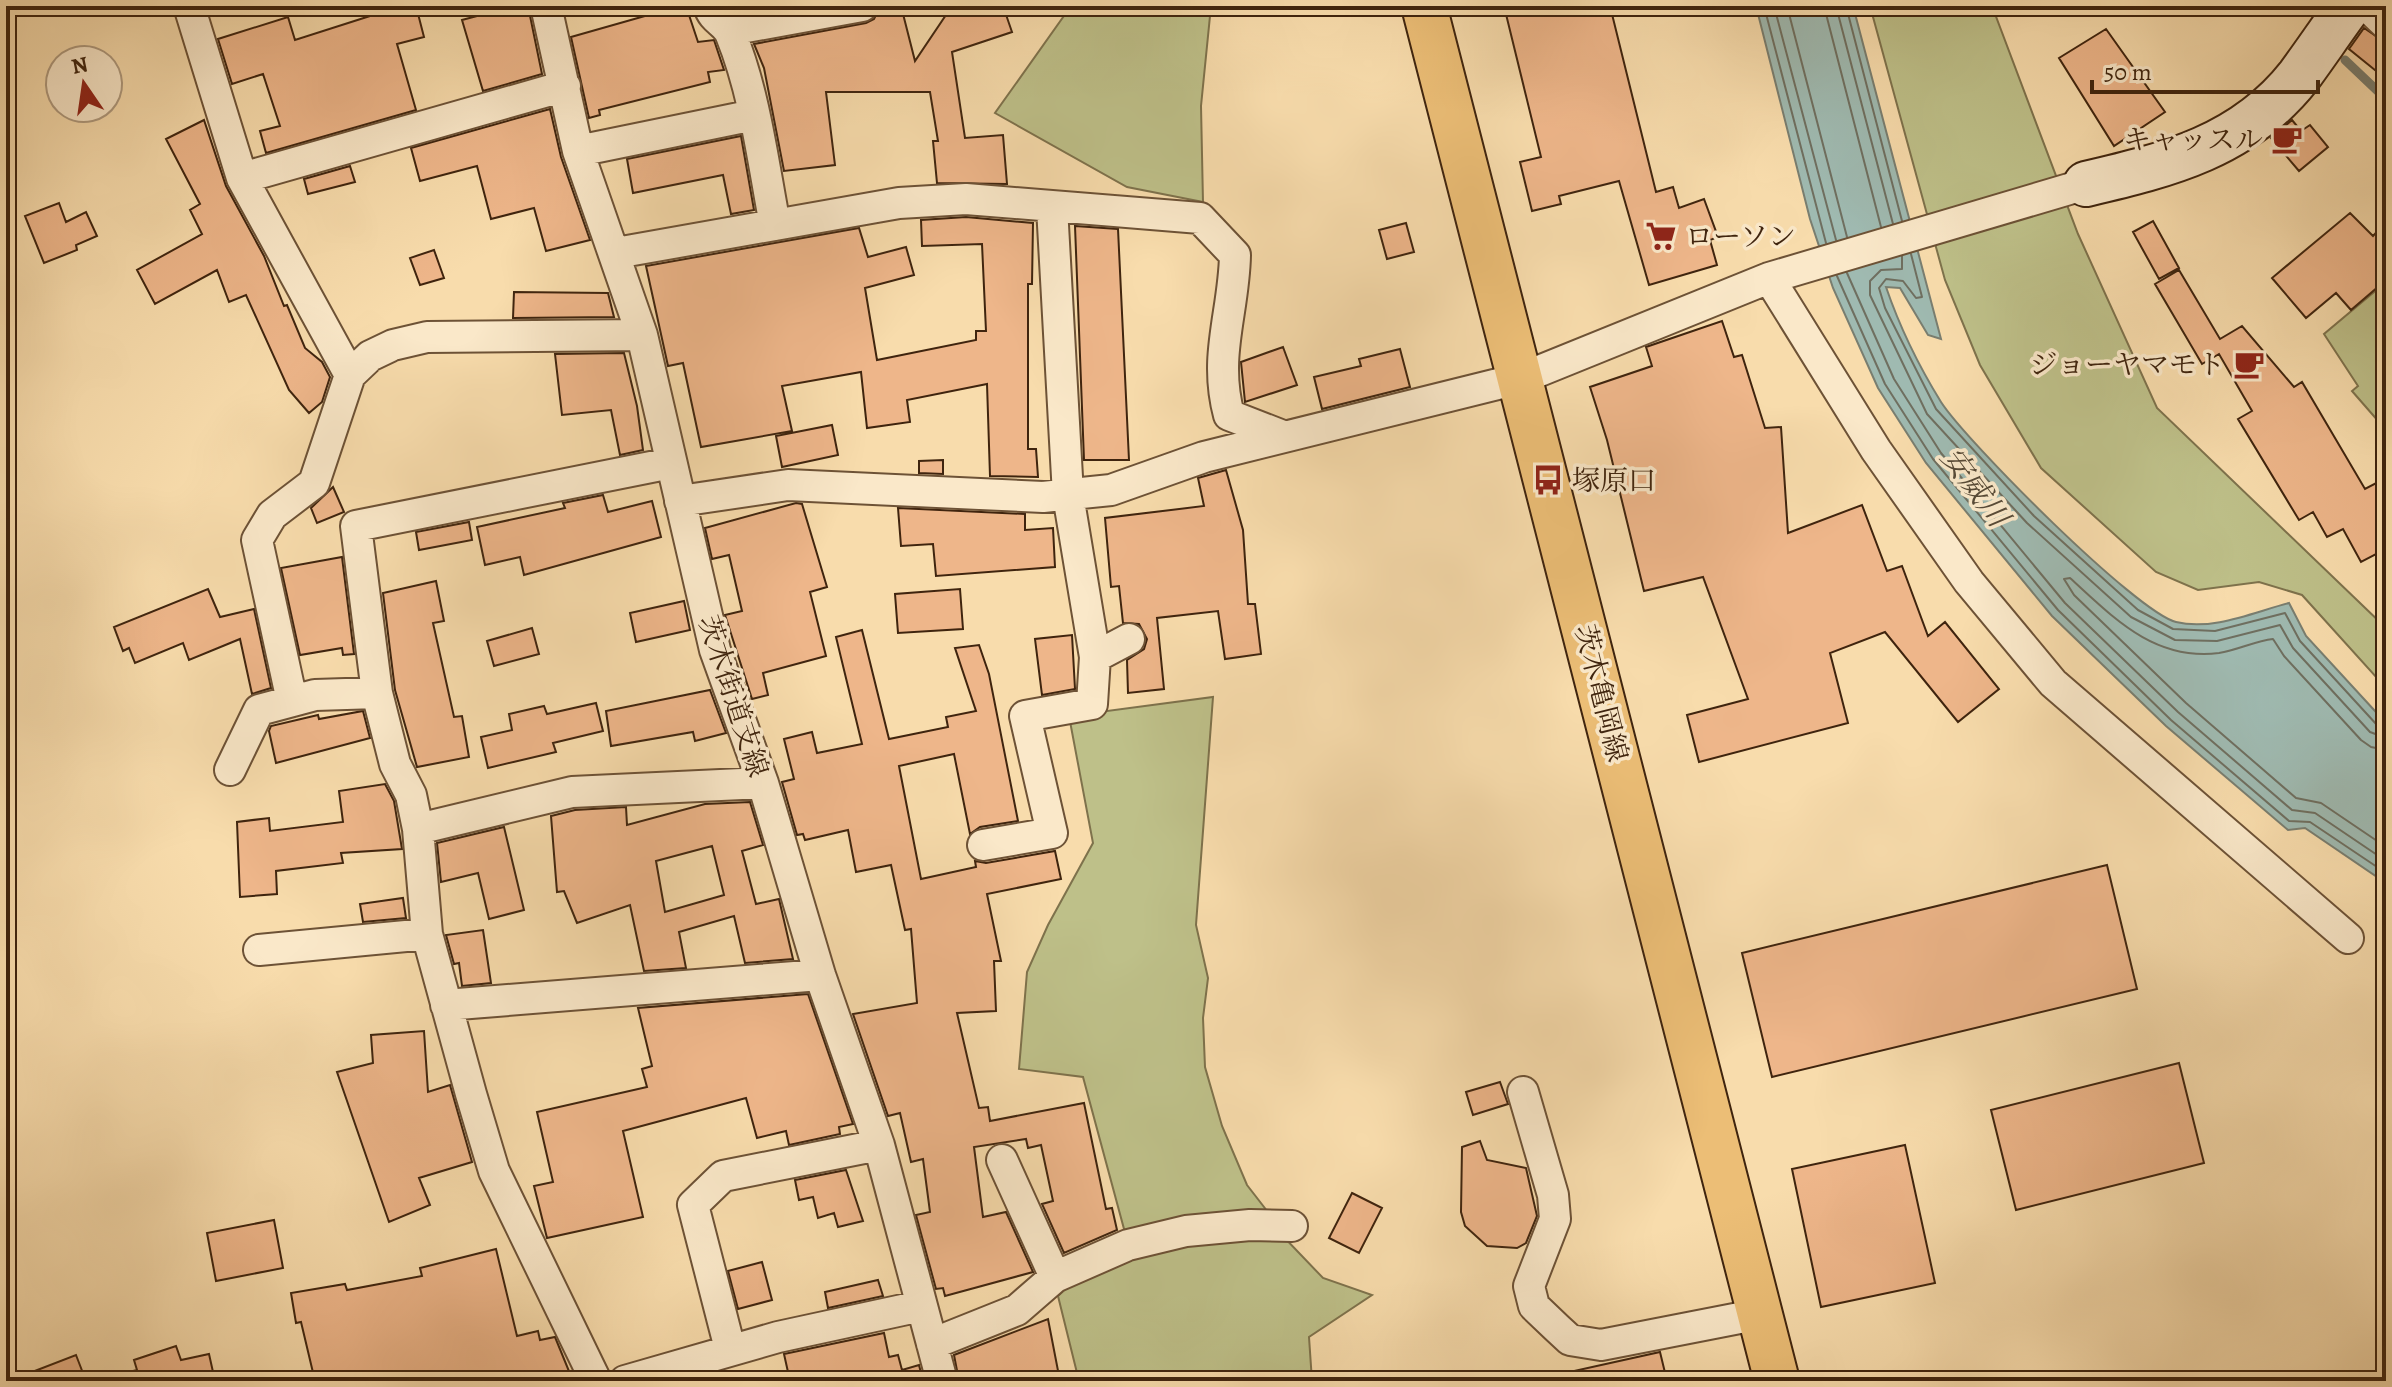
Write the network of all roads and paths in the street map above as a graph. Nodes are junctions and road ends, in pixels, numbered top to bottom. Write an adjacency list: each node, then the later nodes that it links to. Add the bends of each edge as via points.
1 (189, 6): 13 (street)
2 (546, 6): 10 (street, 茨木街道支線)
3 (709, 6): 9 (street, via 712,17)
4 (862, 6): 9 (street)
5 (1424, 6): 21 (main road, 茨木亀岡線)
6 (2349, 6): 14 (street, via 2276,102 2233,136 2165,166)
7 (2367, 6): 8 (street)
8 (2386, 24)
9 (730, 30): 11 (street)
10 (565, 86): 12 (street, 茨木街道支線); 13 (street)
11 (754, 115): 12 (street); 16 (street)
12 (578, 151): 17 (street, 茨木街道支線)
13 (242, 178): 20 (street)
14 (2086, 184): 18 (street)
15 (1052, 207): 16 (street, via 926,201); 22 (street, via 1200,218 1235,255 1223,335 1229,415); 24 (street)
16 (775, 225): 17 (street)
17 (616, 253): 19 (street, 茨木街道支線)
18 (1769, 278): 21 (street); 35 (street, via 1910,498 1969,582 2053,683)
19 (642, 335): 20 (street, via 427,337 370,356); 23 (street, 茨木街道支線)
20 (350, 375): 29 (street, via 314,483 272,515 257,540)
21 (1522, 378): 22 (street); 45 (main road, 茨木亀岡線)
22 (1283, 436): 24 (street, via 1111,490)
23 (671, 463): 25 (street, 茨木街道支線); 28 (street, via 356,526)
24 (1068, 495): 25 (street, via 788,485); 27 (street)
25 (680, 501): 31 (street, 茨木街道支線, via 715,650)
26 (1129, 639): 27 (street)
27 (1095, 657): 33 (street, via 1092,704 1025,716 1052,833)
28 (377, 693): 29 (street); 32 (street)
29 (292, 701): 30 (street, via 259,710)
30 (230, 770)
31 (763, 783): 32 (street, via 572,792); 37 (street, 茨木街道支線)
32 (418, 829): 34 (street)
33 (983, 845)
34 (427, 934): 36 (street); 38 (street)
35 (2348, 938)
36 (259, 950)
37 (820, 975): 38 (street); 40 (street, 茨木街道支線)
38 (446, 1005): 48 (street, via 494,1171)
39 (1523, 1092): 45 (street, via 1555,1219 1529,1286 1534,1306 1563,1334 1584,1345 1601,1345)
40 (879, 1145): 44 (street, 茨木街道支線); 46 (street, via 723,1176 693,1205)
41 (1002, 1160): 43 (street)
42 (1292, 1226): 43 (street, via 1186,1231 1128,1245)
43 (1055, 1277): 47 (street, via 1017,1310)
44 (921, 1306): 47 (street, 茨木街道支線); 49 (street, via 778,1337)
45 (1760, 1314): 51 (main road, 茨木亀岡線)
46 (728, 1341)
47 (932, 1344): 50 (street, 茨木街道支線)
48 (596, 1381)
49 (625, 1381)
50 (942, 1381)
51 (1777, 1381)

